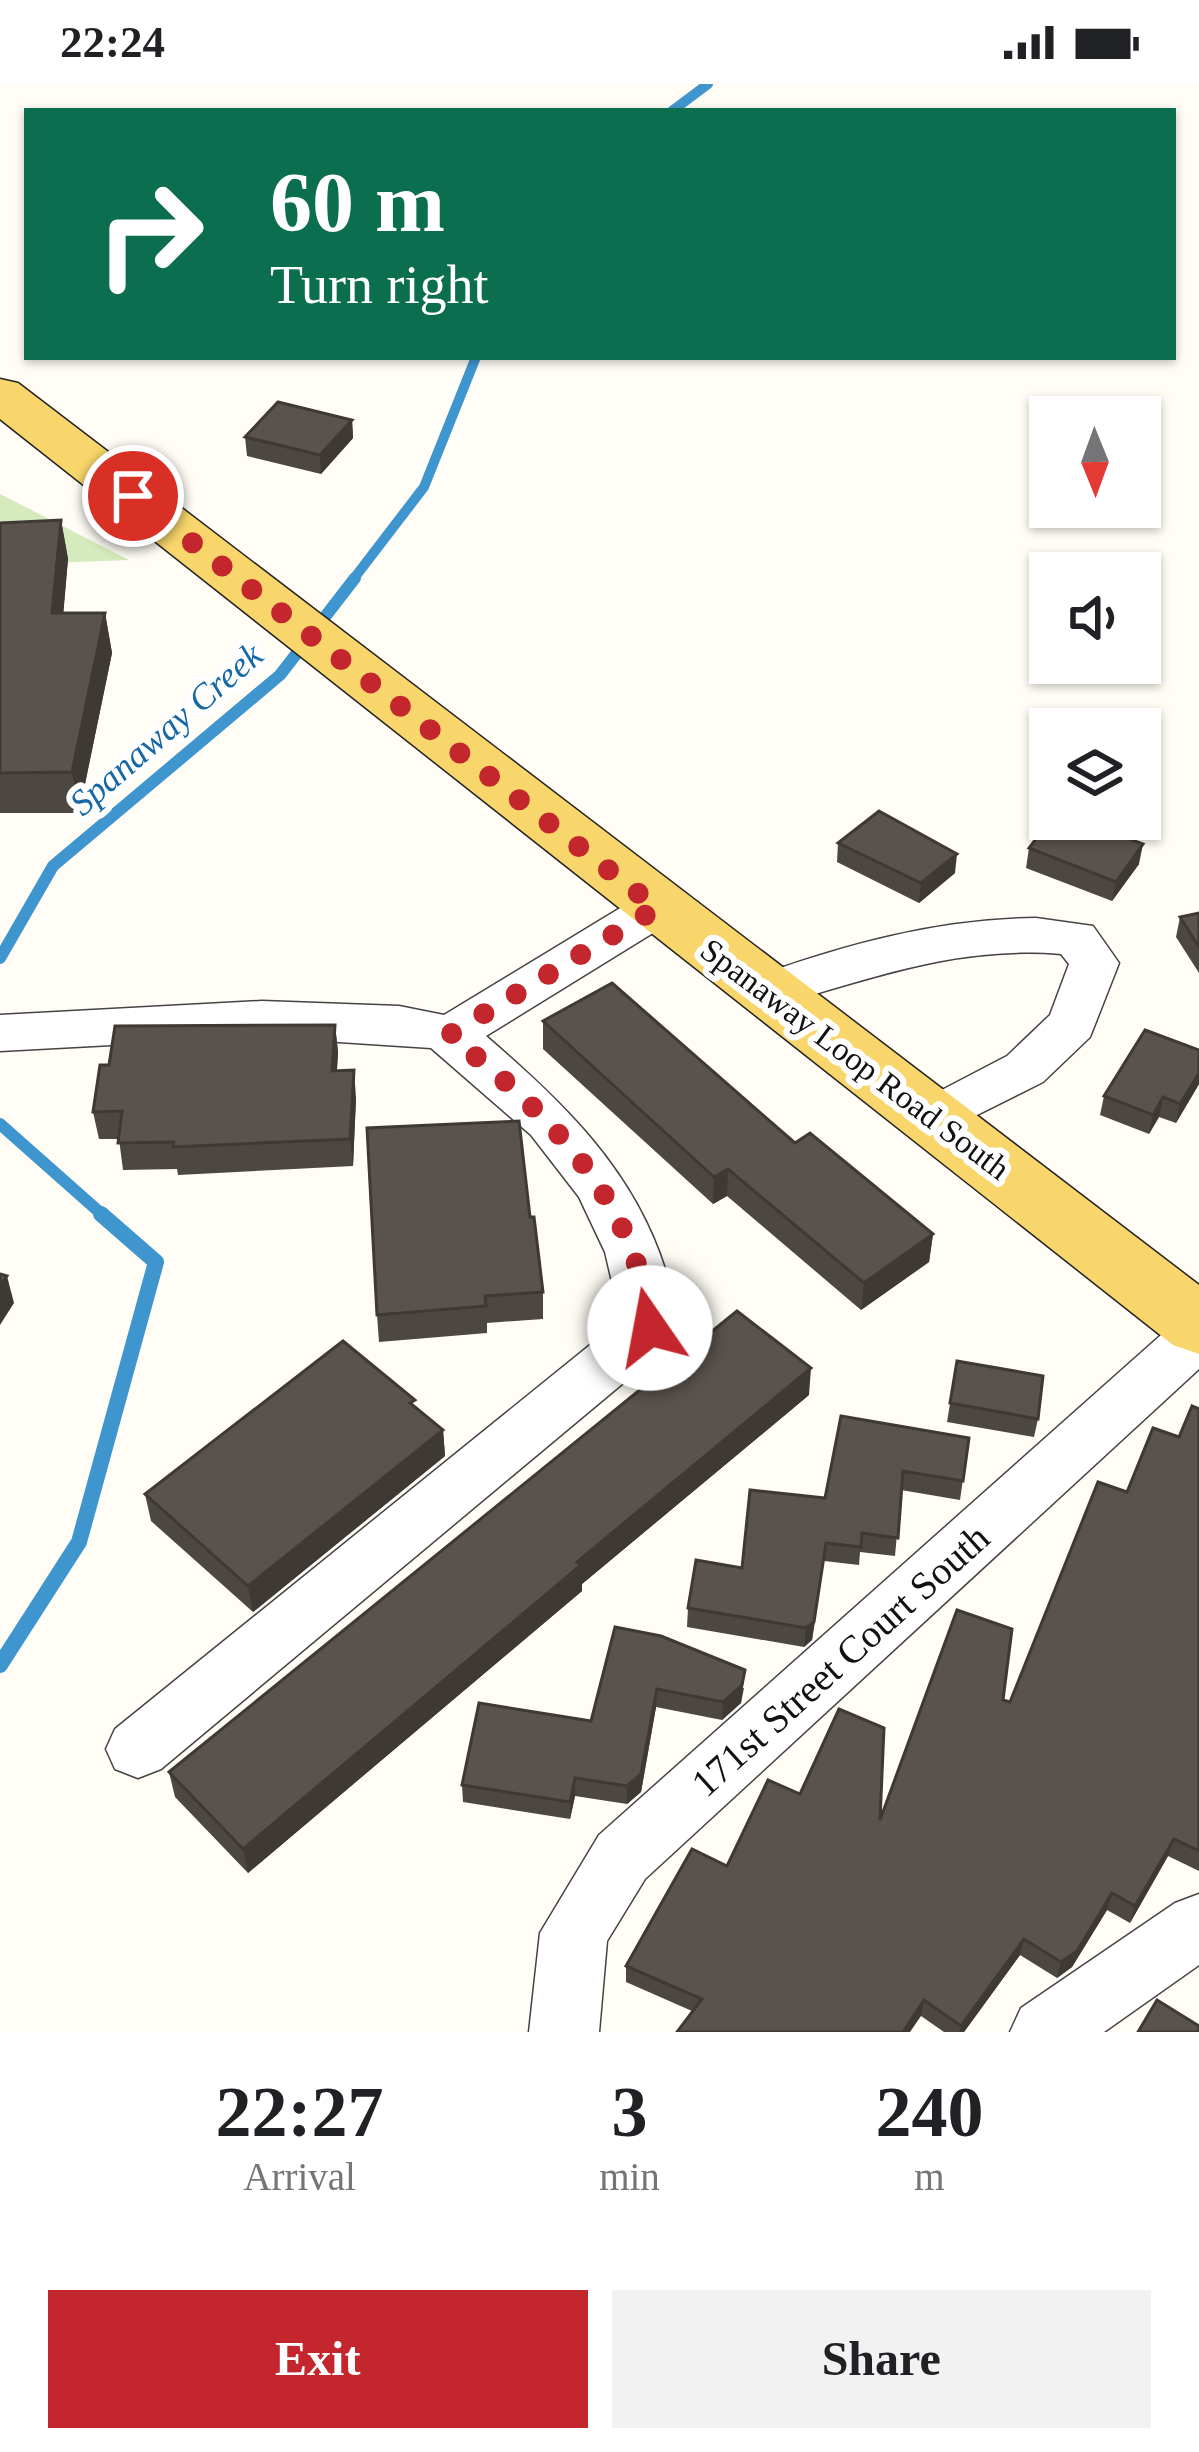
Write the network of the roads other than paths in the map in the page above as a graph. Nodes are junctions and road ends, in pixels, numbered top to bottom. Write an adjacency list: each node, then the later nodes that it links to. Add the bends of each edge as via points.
1 (0, 394): 2 (main road, Spanaway Loop Road South)
2 (657, 908): 3 (main road, Spanaway Loop Road South); 5 (street)
3 (767, 991): 6 (main road, Spanaway Loop Road South); 6 (street, via 859,956 1021,931 1076,938 1094,963 1072,1024 1025,1069)
4 (0, 1033): 5 (street, via 320,1019)
5 (449, 1035): 9 (street, via 522,1093 609,1198 646,1292 650,1328)
6 (933, 1118): 7 (main road, Spanaway Loop Road South)
7 (1199, 1325)
8 (1199, 1335): 11 (street, 171st Street Court South, via 622,1857 574,1934)
9 (138, 1749)
10 (1199, 1925): 12 (street)
11 (564, 2032)
12 (1045, 2032)

